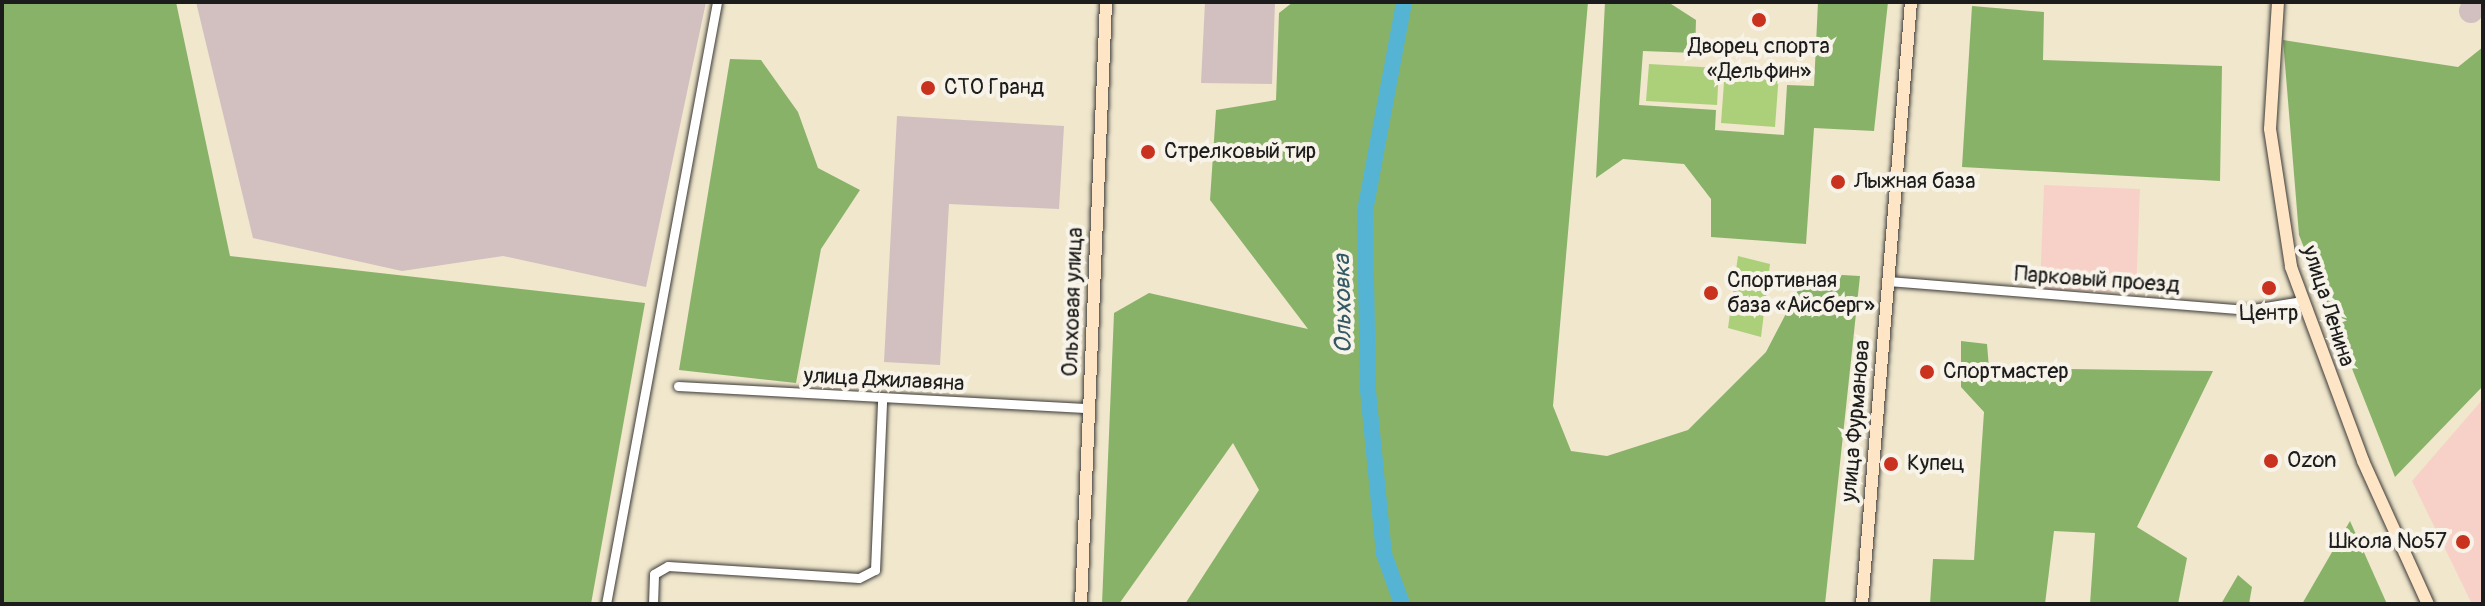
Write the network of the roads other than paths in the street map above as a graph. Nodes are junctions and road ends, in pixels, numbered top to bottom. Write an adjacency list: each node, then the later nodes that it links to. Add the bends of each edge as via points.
1 (717, 2): 10 (street)
2 (1106, 2): 9 (main road, Ольховая улица)
3 (1911, 2): 5 (main road, улица Фурманова)
4 (2278, 2): 6 (main road, улица Ленина, via 2270,129)
5 (1888, 281): 6 (street, Парковый проезд, via 2247,310); 13 (main road, улица Фурманова)
6 (2302, 301): 14 (main road, улица Ленина)
7 (678, 386): 8 (street, улица Джилавяна)
8 (882, 400): 9 (street, улица Джилавяна); 11 (street, via 875,570 859,578 668,566 654,574)
9 (1089, 408): 12 (main road, Ольховая улица)
10 (606, 604)
11 (653, 604)
12 (1081, 604)
13 (1862, 604)
14 (2428, 604)

